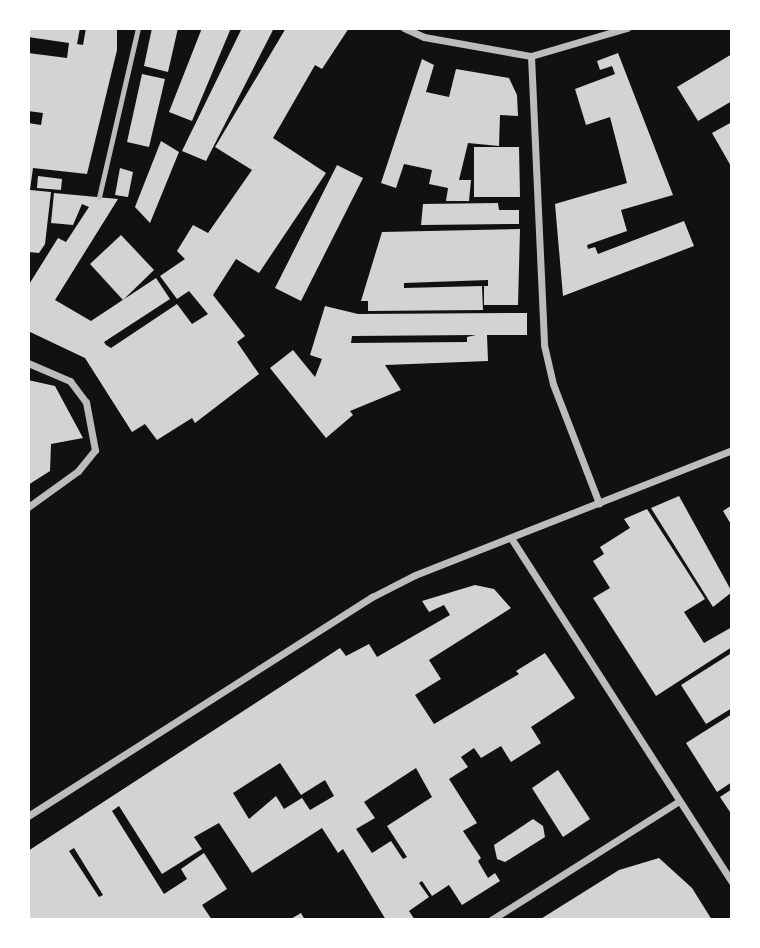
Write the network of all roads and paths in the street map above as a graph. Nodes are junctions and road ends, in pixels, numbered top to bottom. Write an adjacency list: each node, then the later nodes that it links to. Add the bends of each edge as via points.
1 (138, 28): 5 (lane)
2 (404, 28): 4 (street, via 424,37)
3 (627, 28): 4 (street)
4 (531, 56): 8 (street, via 544,345 553,384)
5 (99, 197)
6 (28, 363): 9 (street, via 70,381 86,402 95,450 78,471)
7 (732, 450): 8 (street)
8 (599, 503): 10 (street)
9 (28, 507)
10 (511, 538): 11 (street); 12 (street, via 372,597)
11 (678, 802): 13 (street); 14 (street)
12 (28, 816)
13 (732, 882)
14 (491, 920)

